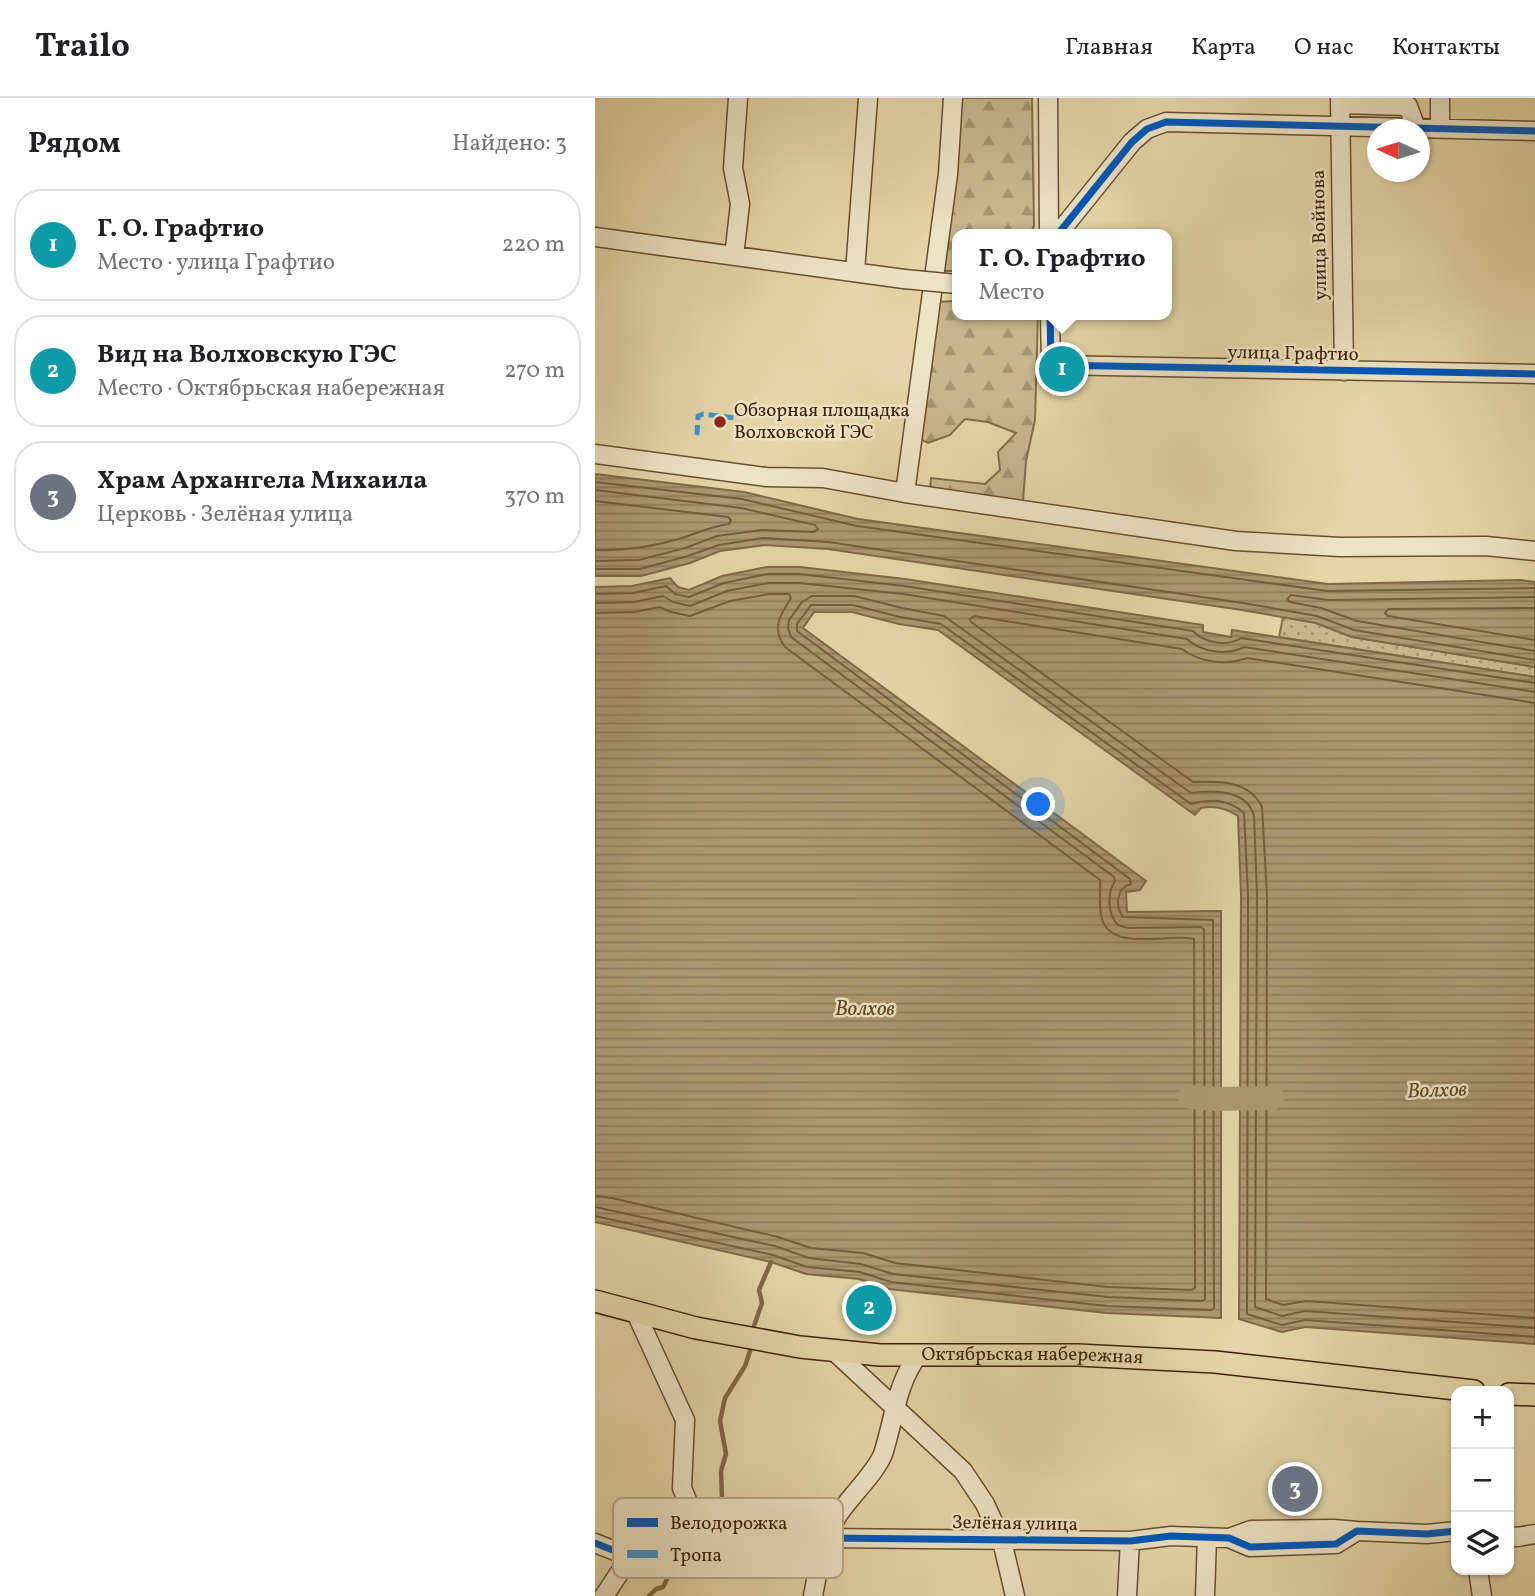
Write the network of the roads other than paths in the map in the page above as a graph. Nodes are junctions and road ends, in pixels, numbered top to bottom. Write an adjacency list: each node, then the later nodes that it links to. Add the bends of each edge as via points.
1 (738, 98): 16 (street, via 733,168 740,204)
2 (868, 98): 17 (street)
3 (953, 98): 23 (street, via 946,187)
4 (1048, 98): 13 (street)
5 (1440, 98): 11 (street)
6 (1340, 101): 7 (street, via 1408,106); 8 (street, улица Войнова)
7 (1413, 119)
8 (1339, 127): 9 (street); 14 (street, via 1166,122 1147,129 1132,142); 20 (street, улица Войнова)
9 (1367, 127)
10 (1430, 129): 11 (street)
11 (1440, 129): 12 (street)
12 (1535, 131)
13 (1049, 229)
14 (1062, 229)
15 (595, 237): 16 (street)
16 (734, 256): 17 (street)
17 (855, 272): 18 (street, bridge)
18 (952, 284)
19 (1050, 320): 20 (street, улица Графтио, via 1051,365)
20 (1343, 371): 21 (street, улица Графтио)
21 (1535, 374)
22 (595, 454): 23 (street, via 766,477 823,478)
23 (905, 493): 24 (street, via 1236,541)
24 (1535, 551)
25 (595, 1301): 26 (main road, Октябрьская набережная)
26 (636, 1313): 27 (main road, Октябрьская набережная); 33 (street, via 685,1420)
27 (834, 1351): 28 (main road, Октябрьская набережная); 32 (street)
28 (919, 1354): 29 (main road, Октябрьская набережная, via 1215,1362); 32 (street)
29 (1451, 1388)
30 (1514, 1394): 31 (main road)
31 (1535, 1395)
32 (894, 1407): 34 (street, via 882,1457); 40 (street, via 963,1471)
33 (686, 1498)
34 (843, 1508)
35 (1451, 1532): 39 (street, Зелёная улица, via 1357,1531 1336,1544 1250,1547 1229,1538)
36 (1535, 1534): 37 (street)
37 (1514, 1537)
38 (843, 1538): 40 (street, Зелёная улица)
39 (1207, 1538): 41 (street, Зелёная улица); 51 (street)
40 (1002, 1541): 41 (street, Зелёная улица); 49 (street)
41 (1130, 1541): 50 (street)
42 (595, 1543): 43 (street)
43 (613, 1550)
44 (1479, 1575): 52 (street)
45 (616, 1578): 47 (street)
46 (816, 1578): 48 (street)
47 (604, 1596)
48 (813, 1596)
49 (1015, 1596)
50 (1127, 1596)
51 (1205, 1596)
52 (1482, 1596)

